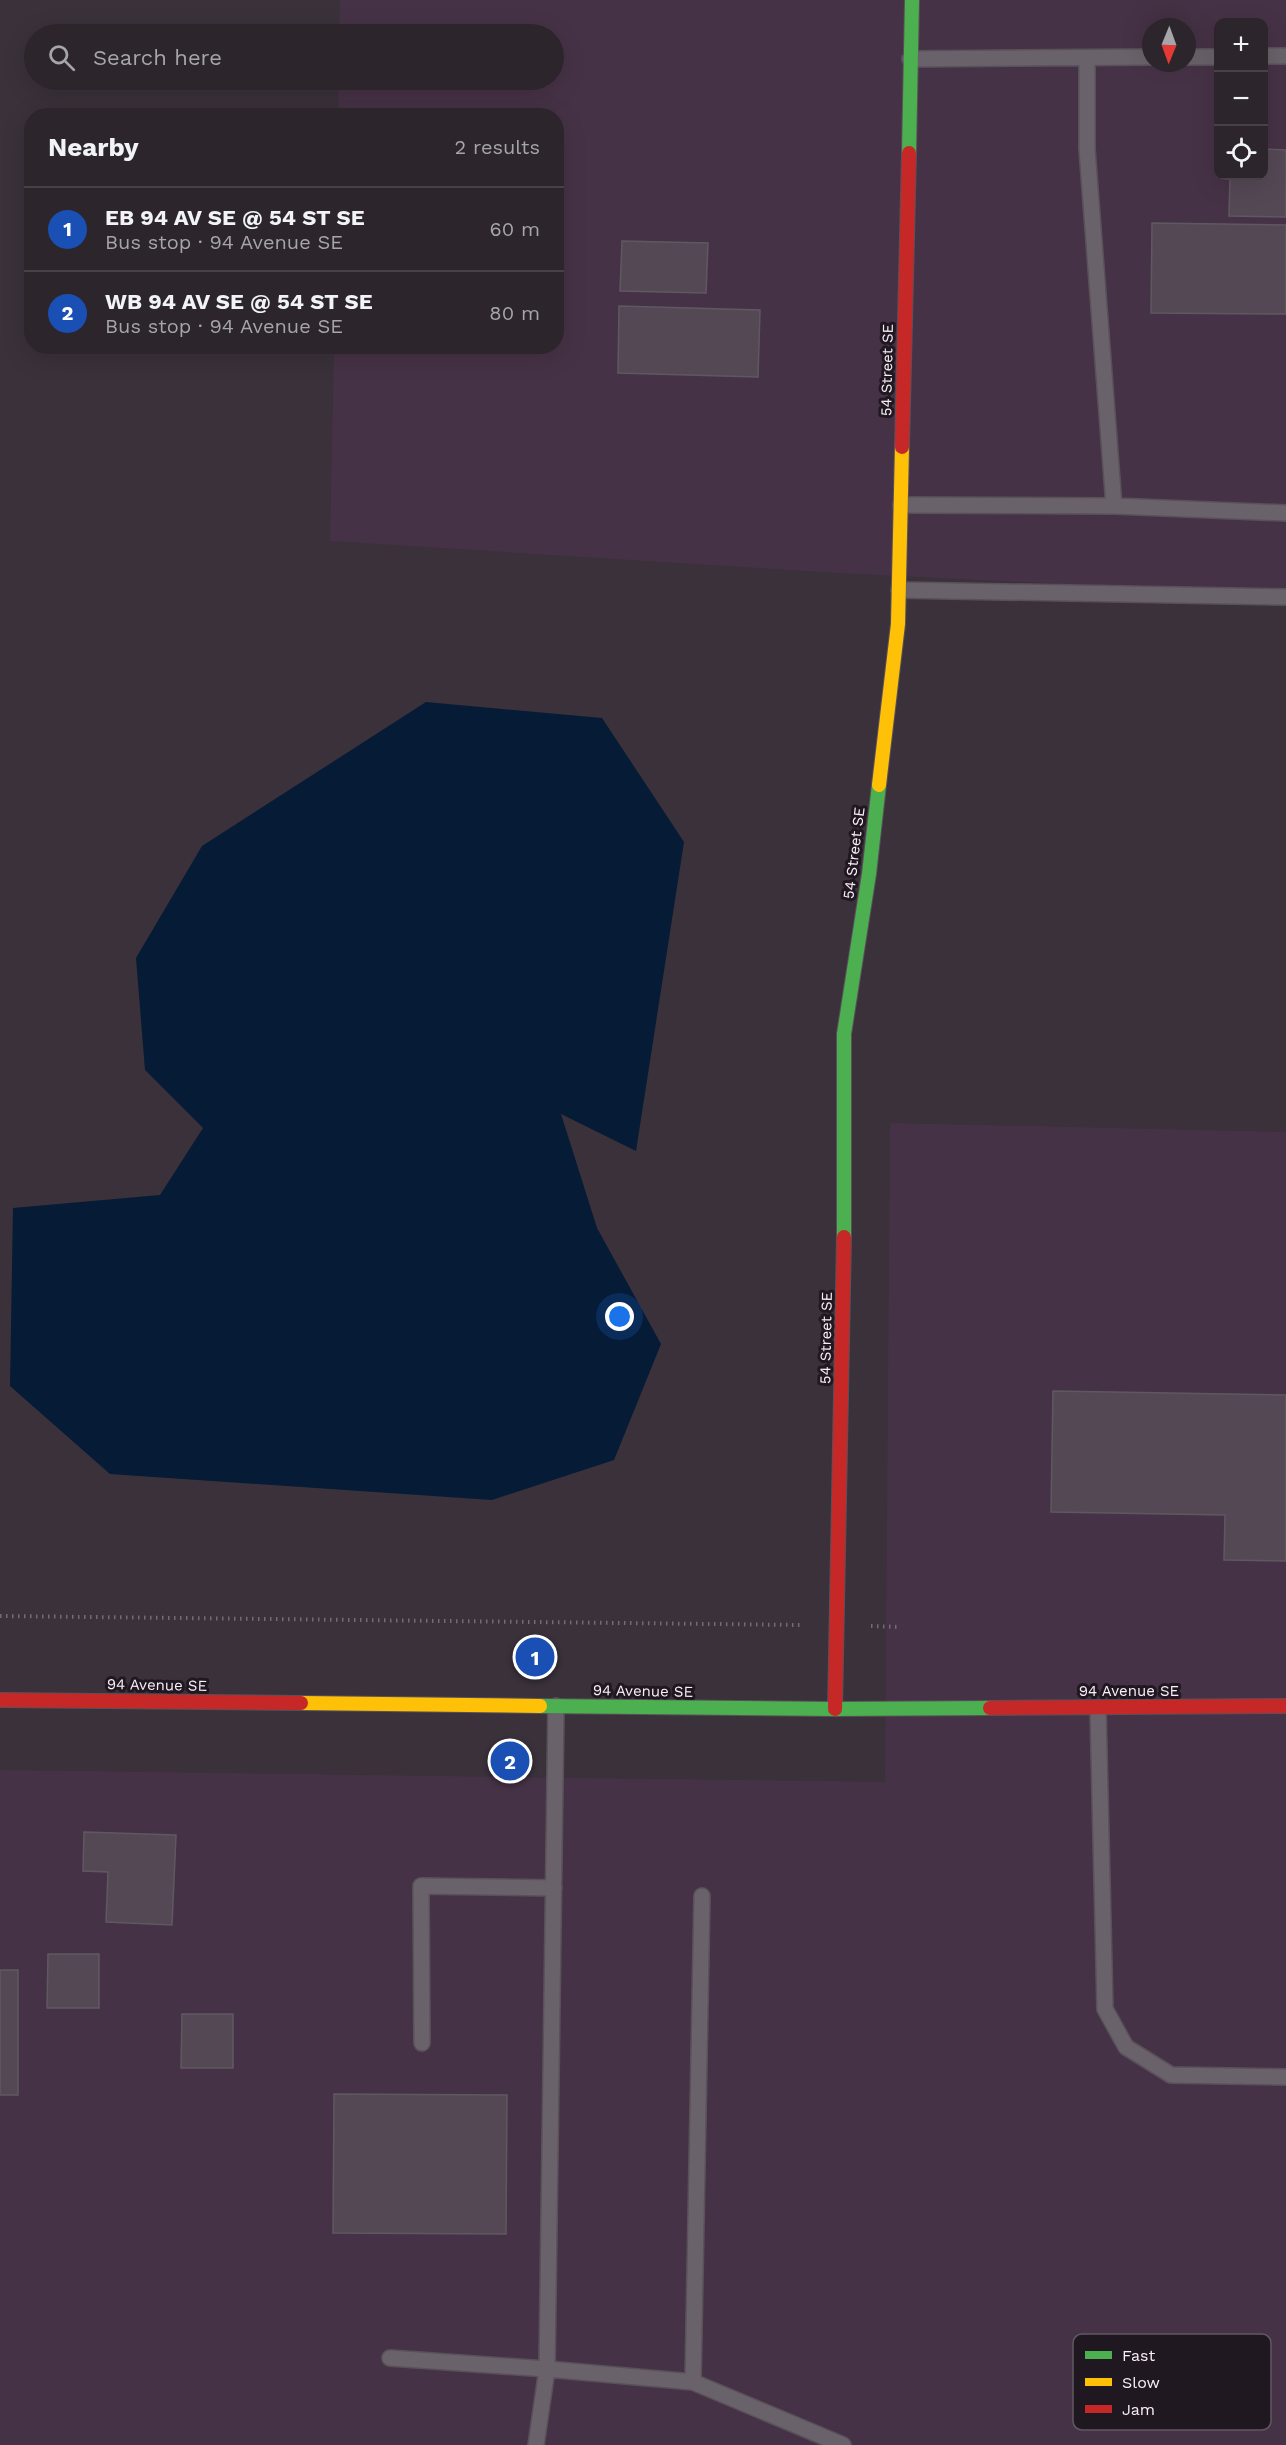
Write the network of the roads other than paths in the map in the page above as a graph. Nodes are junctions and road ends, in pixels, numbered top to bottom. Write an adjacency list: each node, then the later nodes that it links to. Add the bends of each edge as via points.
1 (912, 0): 8 (street, 54 Street SE)
2 (1268, 56): 3 (lane)
3 (1286, 56)
4 (1142, 57): 7 (lane)
5 (1196, 57): 6 (lane)
6 (1214, 57)
7 (1087, 58): 8 (lane); 10 (lane, via 1087,149)
8 (910, 59): 9 (street, 54 Street SE)
9 (901, 505): 10 (lane); 12 (street, 54 Street SE)
10 (1114, 506): 11 (lane)
11 (1286, 513)
12 (899, 590): 13 (lane); 18 (street, 54 Street SE, via 869,874 844,1034)
13 (1286, 597)
14 (0, 1700): 15 (street, 94 Avenue SE)
15 (556, 1706): 18 (street, 94 Avenue SE); 19 (lane)
16 (1286, 1706): 17 (street, 94 Avenue SE)
17 (1098, 1708): 18 (street, 94 Avenue SE); 22 (lane, via 1105,2010 1126,2048 1171,2075)
18 (835, 1709)
19 (554, 1888): 21 (lane, via 422,1886); 24 (lane)
20 (702, 1896): 25 (lane)
21 (422, 2043)
22 (1286, 2077)
23 (390, 2358): 24 (lane)
24 (547, 2369): 25 (lane); 26 (lane)
25 (693, 2382): 27 (lane)
26 (536, 2445)
27 (843, 2445)

